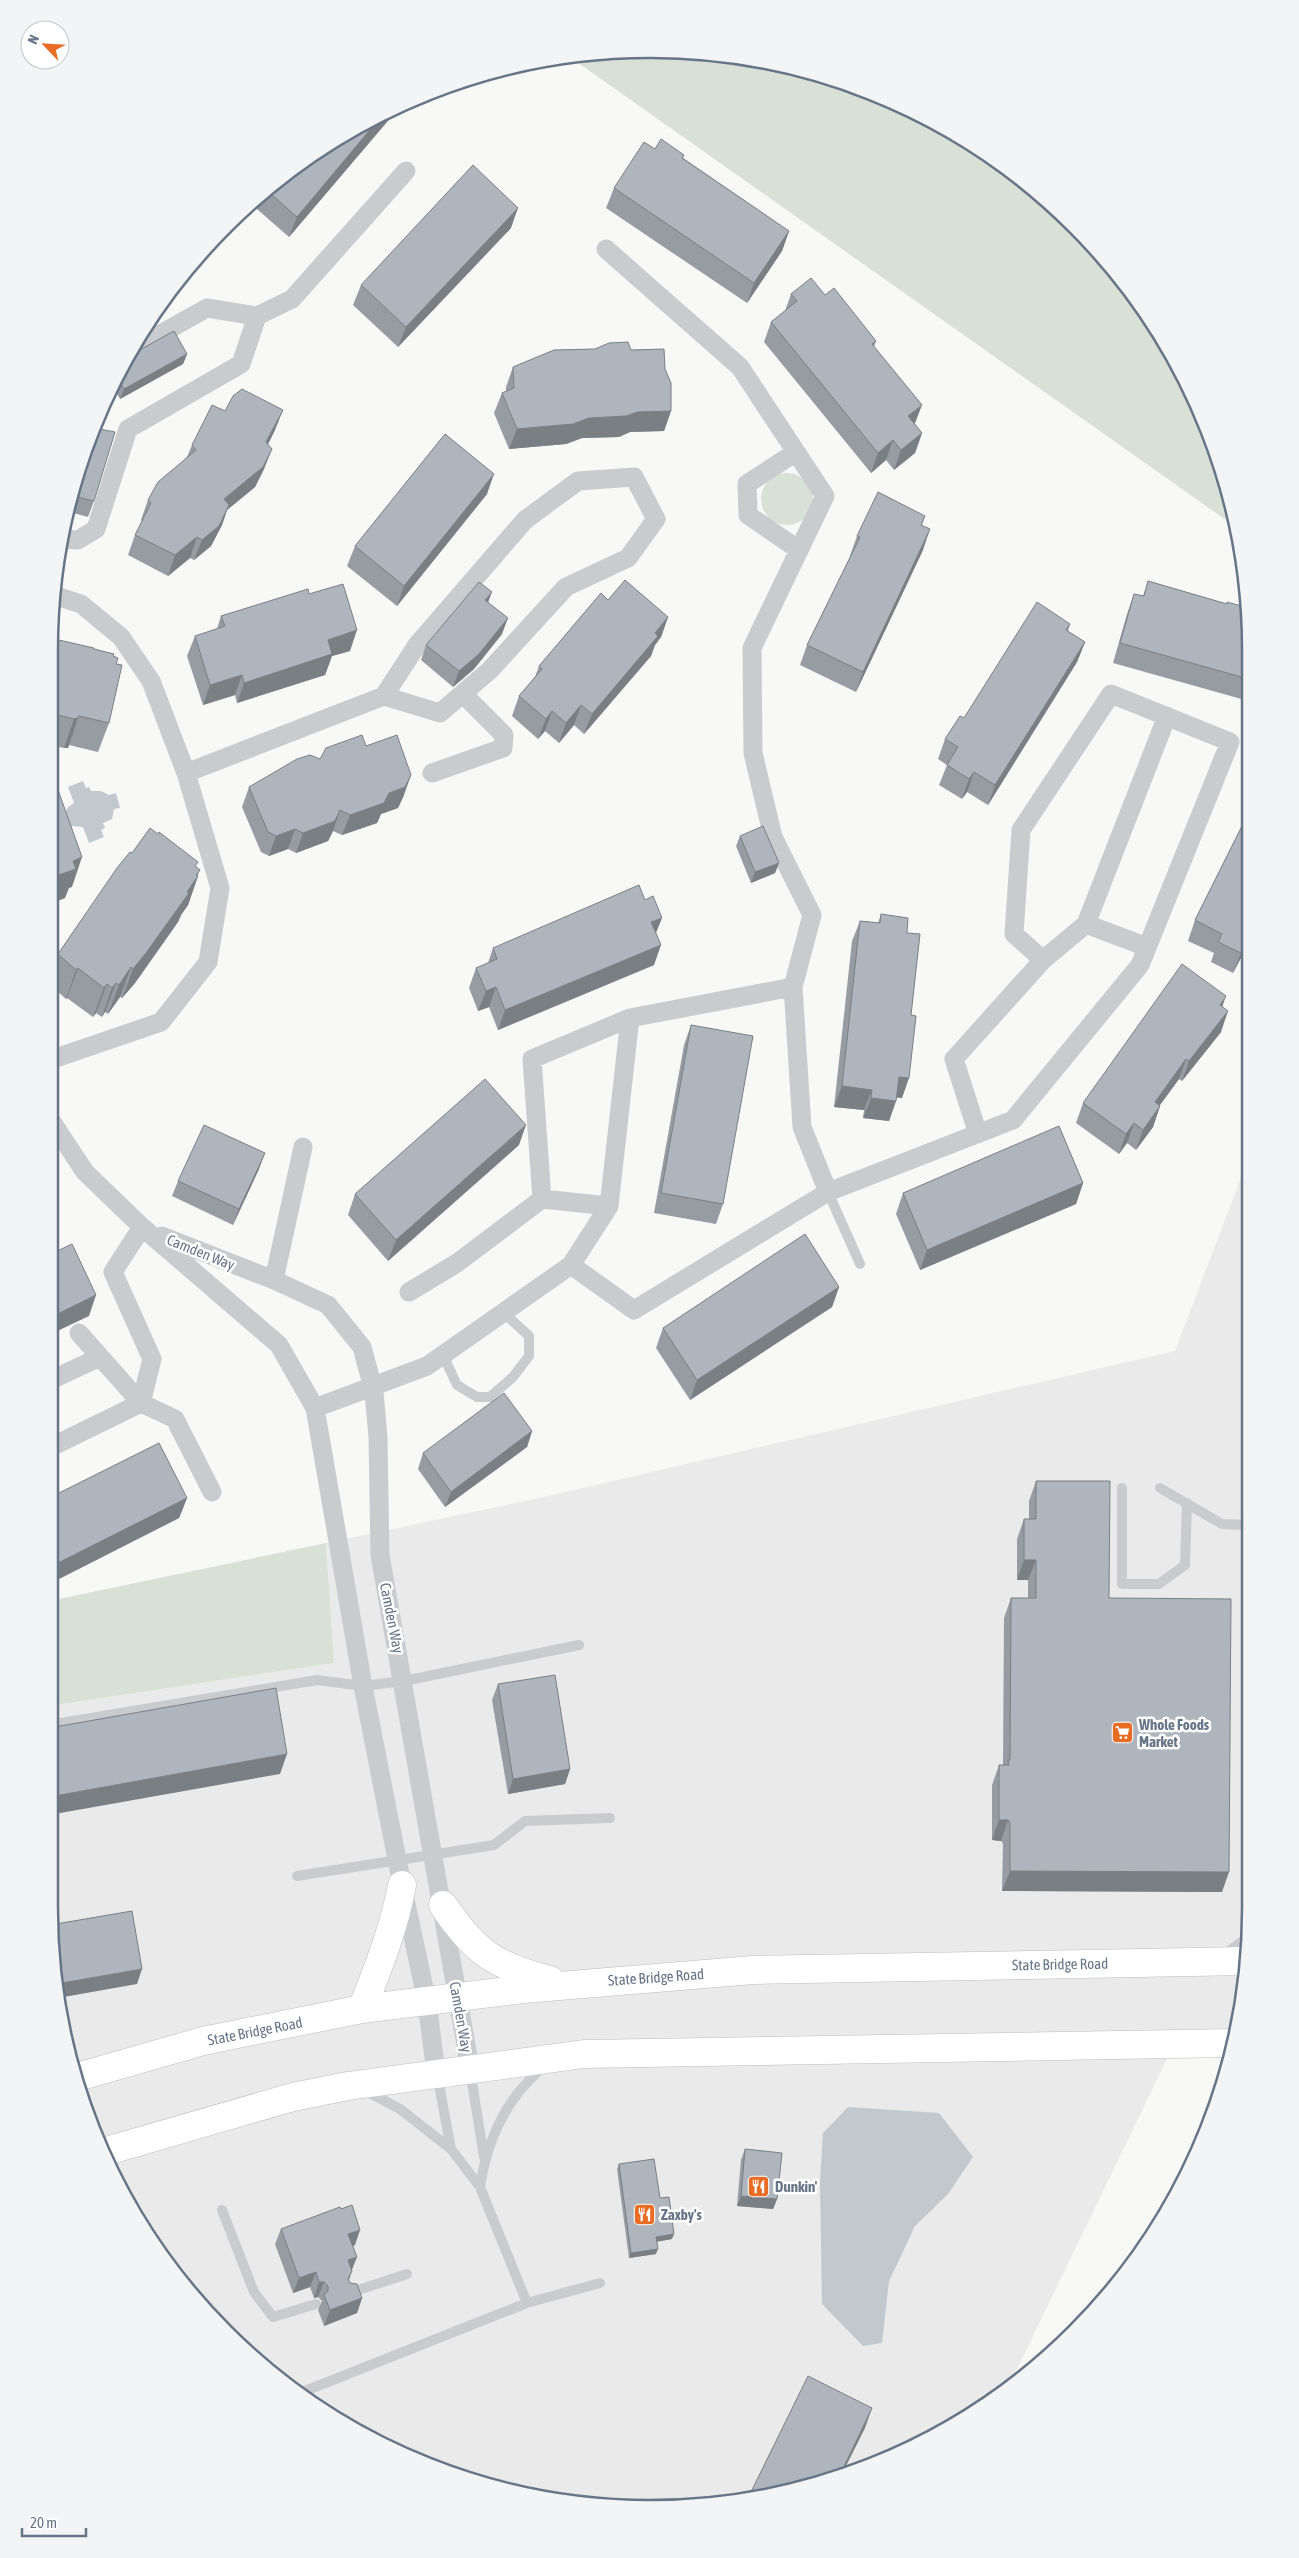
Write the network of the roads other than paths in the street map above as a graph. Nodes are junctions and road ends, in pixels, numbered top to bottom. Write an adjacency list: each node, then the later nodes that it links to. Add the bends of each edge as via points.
1 (406, 171): 3 (street, via 292,299)
2 (606, 249): 5 (street, via 740,367)
3 (257, 316): 4 (street, via 207,308); 6 (street, via 240,364 128,429 96,529 78,540)
4 (143, 344)
5 (796, 452): 7 (street, via 825,496); 7 (street, via 747,484 748,515)
6 (68, 539)
7 (799, 550): 17 (street, via 752,648 753,753 773,837 812,915)
8 (60, 597): 12 (street, via 81,604 121,637 151,681)
9 (463, 694): 10 (street, via 440,713); 10 (street, via 490,670 566,587 628,558 656,519 634,477 578,480 525,520 417,645); 13 (street, via 504,735 503,748)
10 (384, 696): 12 (street)
11 (1166, 716): 14 (street); 15 (street, via 1230,742); 16 (street, via 1111,694 1021,830 1014,934)
12 (186, 773): 19 (street, via 220,888 208,962 161,1022)
13 (432, 773)
14 (1086, 924): 15 (street); 16 (street)
15 (1147, 947): 21 (street, via 1140,965 1013,1120)
16 (1043, 960): 21 (street, via 954,1058)
17 (793, 987): 18 (street); 23 (street, via 802,1127)
18 (630, 1018): 24 (street, via 532,1059); 25 (street)
19 (58, 1057)
20 (58, 1131): 26 (street, via 86,1172)
21 (978, 1134): 23 (street)
22 (303, 1146): 29 (street)
23 (828, 1192): 27 (lane); 28 (street, via 634,1310)
24 (542, 1199): 25 (street); 30 (street, via 457,1263)
25 (609, 1206): 28 (street)
26 (142, 1227): 29 (street, Camden Way); 37 (street, via 113,1272 152,1359); 38 (street, Camden Way, via 278,1345)
27 (860, 1264)
28 (571, 1265): 31 (street)
29 (274, 1280): 36 (street, Camden Way, via 328,1305 362,1347)
30 (409, 1292)
31 (504, 1313): 33 (street); 33 (lane, via 528,1336 529,1356 513,1377 490,1397 477,1397 457,1386)
32 (80, 1333): 34 (street)
33 (443, 1355): 36 (street, via 427,1366)
34 (100, 1357): 35 (street); 37 (street)
35 (58, 1377)
36 (372, 1385): 38 (street); 46 (street, Camden Way, via 378,1437 380,1555)
37 (141, 1404): 39 (street); 42 (street, via 175,1419)
38 (315, 1408): 47 (street, Camden Way)
39 (58, 1444)
40 (1122, 1488): 43 (lane, via 1122,1584 1159,1584 1185,1566)
41 (1160, 1488): 43 (lane)
42 (212, 1492)
43 (1187, 1504): 44 (lane, via 1222,1524)
44 (1242, 1525)
45 (579, 1645): 46 (lane)
46 (404, 1681): 47 (lane); 50 (street, Camden Way)
47 (363, 1686): 48 (lane, via 317,1680); 51 (street, Camden Way)
48 (58, 1723)
49 (610, 1818): 50 (lane, via 526,1822 494,1845)
50 (434, 1854): 51 (lane); 53 (street, Camden Way)
51 (400, 1872): 52 (lane); 59 (street, Camden Way); 60 (highway, via 396,1920)
52 (297, 1876)
53 (442, 1905): 57 (highway, via 463,1935 495,1961 517,1972); 58 (street, Camden Way)
54 (1240, 1943): 56 (lane)
55 (1239, 1961): 56 (highway, State Bridge Road)
56 (1214, 1962): 57 (highway, State Bridge Road, via 754,1970)
57 (566, 1984): 58 (highway, State Bridge Road)
58 (458, 1998): 59 (highway, State Bridge Road); 63 (street, Camden Way)
59 (427, 2002): 60 (highway, State Bridge Road); 64 (street, Camden Way)
60 (362, 2009): 65 (highway, State Bridge Road, via 204,2041)
61 (1225, 2043): 62 (highway, via 584,2054)
62 (550, 2058): 63 (highway); 69 (lane, via 518,2094)
63 (470, 2068): 64 (highway); 69 (lane)
64 (436, 2073): 66 (highway); 67 (lane)
65 (82, 2076)
66 (348, 2086): 67 (lane, via 364,2090 400,2109); 68 (highway, via 293,2096)
67 (451, 2149): 70 (lane)
68 (110, 2150)
69 (484, 2158): 70 (lane)
70 (480, 2187): 75 (lane)
71 (222, 2210): 76 (lane, via 254,2292 273,2317)
72 (407, 2274): 74 (lane)
73 (600, 2283): 75 (lane)
74 (349, 2293)
75 (527, 2303): 77 (lane)
76 (316, 2304)
77 (306, 2390)

